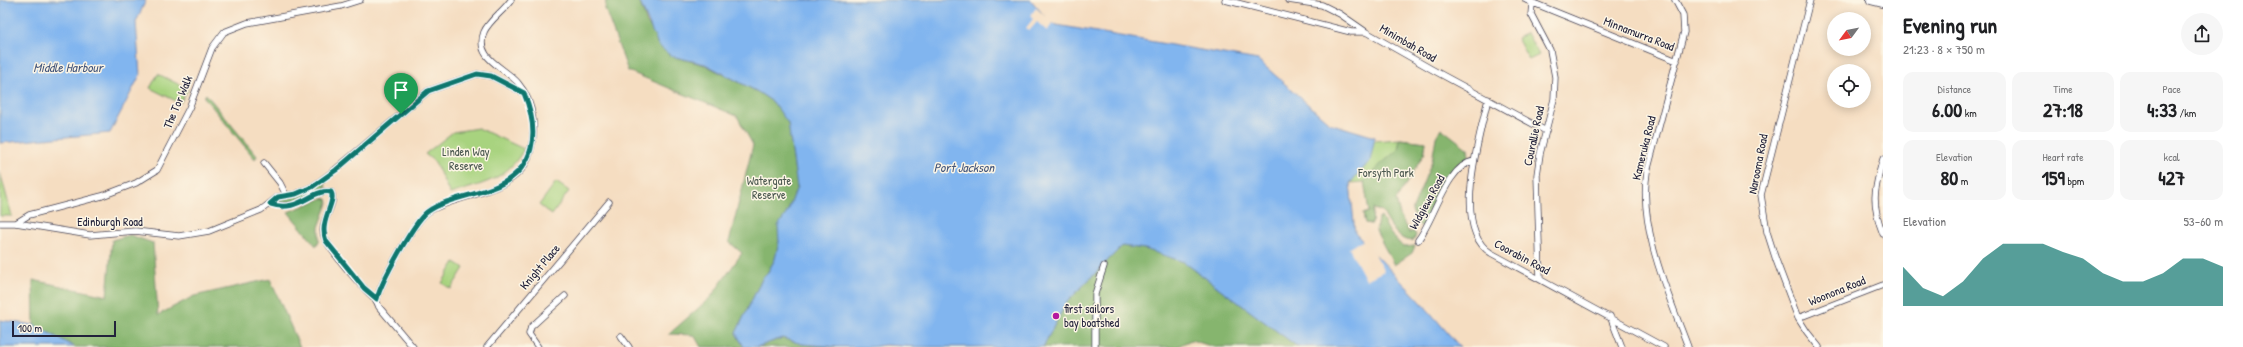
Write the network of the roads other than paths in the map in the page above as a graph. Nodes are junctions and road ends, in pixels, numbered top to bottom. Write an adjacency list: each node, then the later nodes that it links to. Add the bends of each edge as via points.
1 (360, 0): 23 (street, The Tor Walk, via 247,23 224,32 212,48 189,108 157,170 150,177 102,196 29,215)
2 (511, 0): 13 (street, via 487,27 482,41 483,49 486,57 514,78)
3 (1225, 0): 11 (street, Minimbah Road, via 1351,32)
4 (1288, 0): 11 (street, via 1322,5)
5 (1526, 0): 10 (street, Minnamurra Road)
6 (1675, 0): 12 (street, Kameruka Road, via 1685,25)
7 (1810, 0): 32 (street, Narooma Road, via 1761,195 1767,232)
8 (1871, 0): 9 (street)
9 (1883, 3)
10 (1532, 4): 12 (street, Minnamurra Road); 15 (street, Courallie Road, via 1531,14 1550,50 1555,78 1554,99)
11 (1366, 32): 14 (street, Minimbah Road)
12 (1677, 60): 41 (street, Kameruka Road, via 1647,172 1645,191 1660,273)
13 (524, 93): 19 (street, Edinburgh Road, via 491,76 477,74 428,91 336,170 312,187); 30 (street, via 534,127 533,145 528,160 508,181 442,204 420,218)
14 (1488, 99): 15 (street, Minimbah Road); 17 (street, Coorabin Road)
15 (1546, 131): 27 (street, Courallie Road, via 1537,175)
16 (1883, 159): 24 (street, via 1874,197)
17 (1474, 161): 25 (street, Widgiewa Road, via 1466,162 1455,174 1444,191 1430,223); 27 (street, Coorabin Road, via 1471,209 1478,241 1487,250)
18 (264, 163): 19 (street)
19 (286, 195): 21 (street, Edinburgh Road, via 278,197)
20 (609, 202): 35 (street, Knight Place)
21 (270, 204): 23 (street, Edinburgh Road, via 209,232 179,236 135,231 79,234); 30 (street, via 286,207 322,192 331,192 332,200 323,226 326,241 364,288)
22 (0, 223): 23 (street, Edinburgh Road)
23 (16, 223)
24 (1883, 234)
25 (1418, 240)
26 (1104, 266): 38 (street, via 1095,294)
27 (1540, 278): 31 (street, Coorabin Road)
28 (1883, 285): 32 (street, Woonona Road)
29 (565, 296): 36 (street, via 531,327 529,334)
30 (377, 299): 34 (street, via 379,307)
31 (1610, 316): 39 (street); 40 (street, Coorabin Road)
32 (1798, 318): 42 (street, Narooma Road)
33 (621, 336): 37 (street)
34 (413, 347)
35 (487, 347)
36 (538, 347)
37 (629, 347)
38 (1095, 347)
39 (1622, 347)
40 (1664, 347)
41 (1688, 347)
42 (1819, 347)

